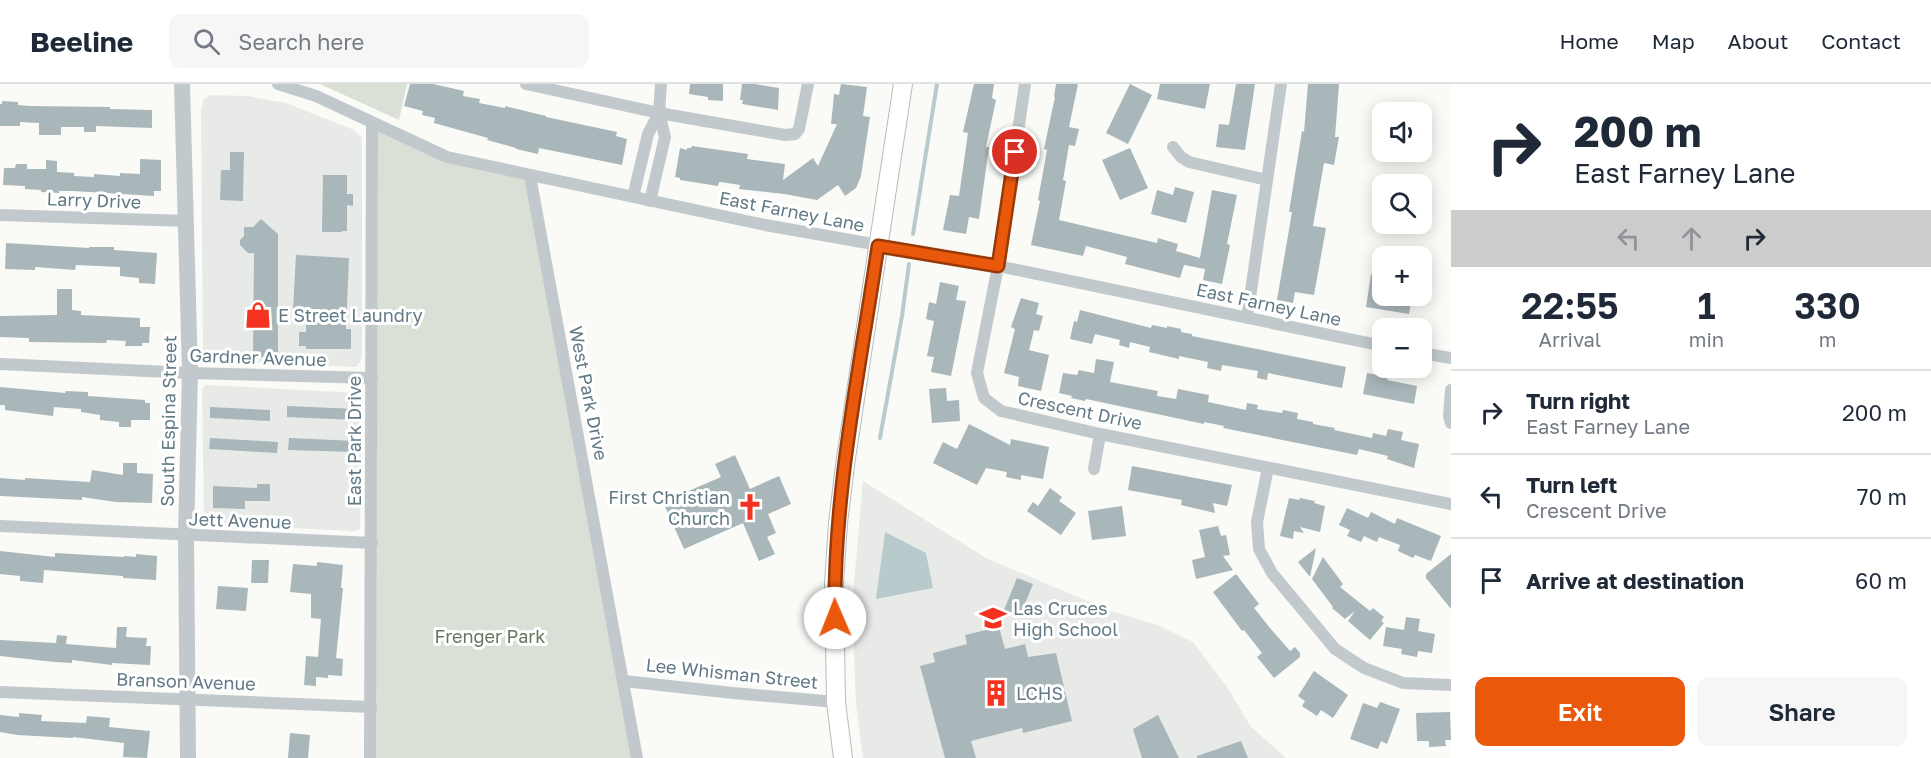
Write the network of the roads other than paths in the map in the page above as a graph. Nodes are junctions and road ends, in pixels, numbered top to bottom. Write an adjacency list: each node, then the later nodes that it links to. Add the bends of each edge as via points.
1 (182, 84): 17 (street, South Espina Street)
2 (278, 84): 10 (street, East Farney Lane, via 316,96)
3 (526, 84): 9 (street)
4 (661, 84): 9 (street)
5 (808, 84): 9 (street, via 795,134)
6 (903, 84): 18 (main road)
7 (1025, 84): 19 (street, Crescent Drive)
8 (1281, 84): 13 (street)
9 (659, 112): 14 (street, via 648,134); 15 (street, via 665,137)
10 (372, 124): 12 (street, East Farney Lane, via 447,157); 26 (street, East Park Drive)
11 (1173, 147): 13 (street, via 1189,162)
12 (530, 176): 14 (street, East Farney Lane); 36 (street, West Park Drive)
13 (1267, 180): 20 (street)
14 (633, 197): 15 (street, East Farney Lane)
15 (650, 201): 18 (street, East Farney Lane)
16 (0, 215): 17 (street, Larry Drive)
17 (187, 221): 25 (street, South Espina Street)
18 (878, 246): 19 (street, East Farney Lane); 40 (main road, via 838,523 834,583)
19 (998, 266): 20 (street, East Farney Lane); 29 (street, Crescent Drive, via 977,373 984,398 1001,411)
20 (1247, 318): 21 (street, East Farney Lane)
21 (1372, 344)
22 (1432, 355): 23 (street)
23 (1451, 358)
24 (0, 364): 25 (street, Gardner Avenue)
25 (190, 373): 26 (street, Gardner Avenue); 34 (street, South Espina Street)
26 (372, 378): 35 (street, East Park Drive)
27 (1451, 390): 28 (street)
28 (1451, 423)
29 (1100, 434): 30 (street, Crescent Drive); 31 (street)
30 (1268, 468): 32 (street, Crescent Drive); 37 (street, via 1257,522 1259,549 1272,573 1335,649 1364,668 1403,682)
31 (1094, 469)
32 (1451, 504)
33 (0, 526): 34 (street, Jett Avenue)
34 (186, 535): 35 (street, Jett Avenue); 39 (street, South Espina Street)
35 (372, 543): 41 (street, East Park Drive)
36 (624, 681): 40 (street, Lee Whisman Street); 44 (street, West Park Drive)
37 (1451, 686)
38 (0, 692): 39 (street, Branson Avenue)
39 (188, 699): 41 (street, Branson Avenue); 42 (street, South Espina Street)
40 (836, 702): 45 (main road)
41 (371, 707): 43 (street, East Park Drive)
42 (188, 758)
43 (370, 758)
44 (637, 758)
45 (843, 758)

